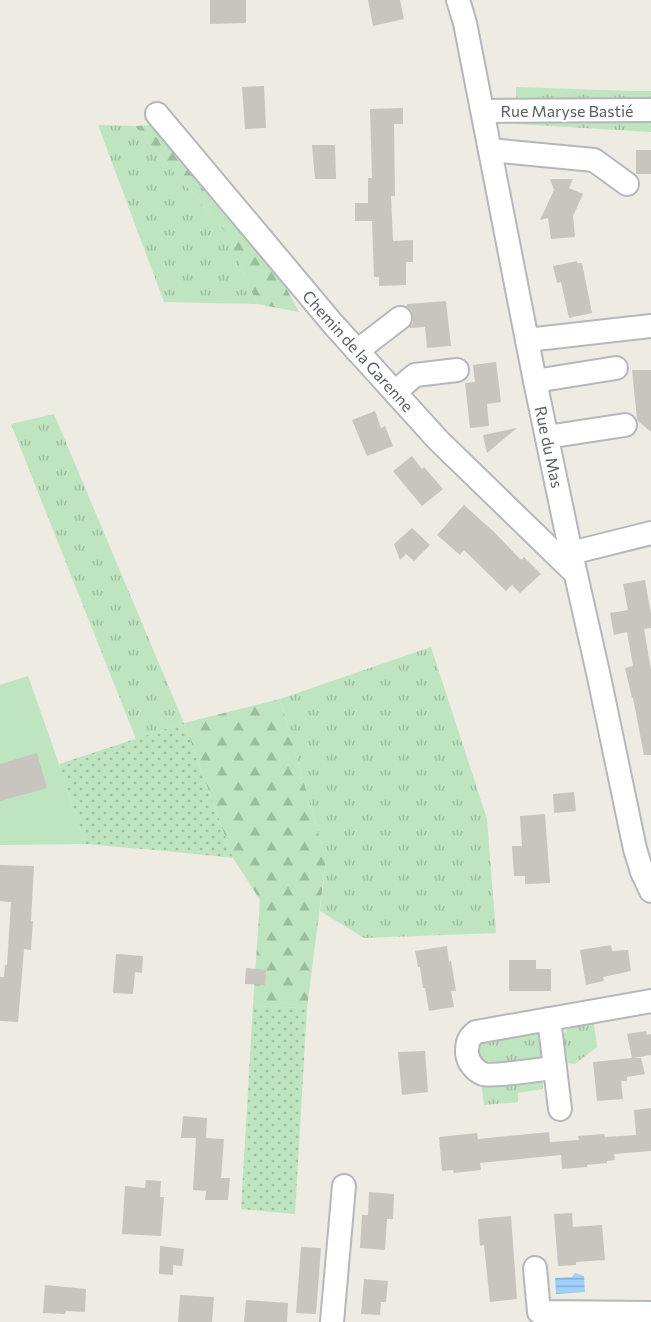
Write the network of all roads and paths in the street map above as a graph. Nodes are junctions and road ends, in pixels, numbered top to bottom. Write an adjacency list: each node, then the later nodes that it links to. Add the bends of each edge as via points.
1 (458, 0): 3 (street, Rue du Mas)
2 (651, 110): 3 (street, Rue Maryse Bastié)
3 (483, 111): 5 (street, Rue du Mas)
4 (157, 114): 10 (street, Chemin de la Garenne)
5 (490, 150): 6 (street, via 594,160); 9 (street, Rue du Mas)
6 (627, 184)
7 (400, 318): 10 (street)
8 (651, 326): 9 (street)
9 (527, 340): 13 (street, Rue du Mas)
10 (357, 351): 14 (street, Chemin de la Garenne)
11 (616, 368): 13 (street)
12 (457, 370): 14 (street, via 415,375)
13 (535, 381): 16 (street, Rue du Mas)
14 (395, 392): 18 (street, Chemin de la Garenne, via 438,440)
15 (625, 425): 16 (street)
16 (547, 437): 18 (street, Rue du Mas)
17 (651, 533): 18 (street)
18 (573, 563): 19 (street, Rue du Mas)
19 (643, 847): 20 (street, Rue du Mas, via 642,872)
20 (651, 891)
21 (651, 1001): 22 (street)
22 (549, 1019): 23 (street); 23 (street, via 476,1032 467,1044 468,1058 474,1069 486,1075)
23 (555, 1068): 24 (street)
24 (560, 1109)
25 (344, 1186): 28 (street)
26 (534, 1268): 27 (street, via 539,1312)
27 (651, 1313)
28 (332, 1322)

